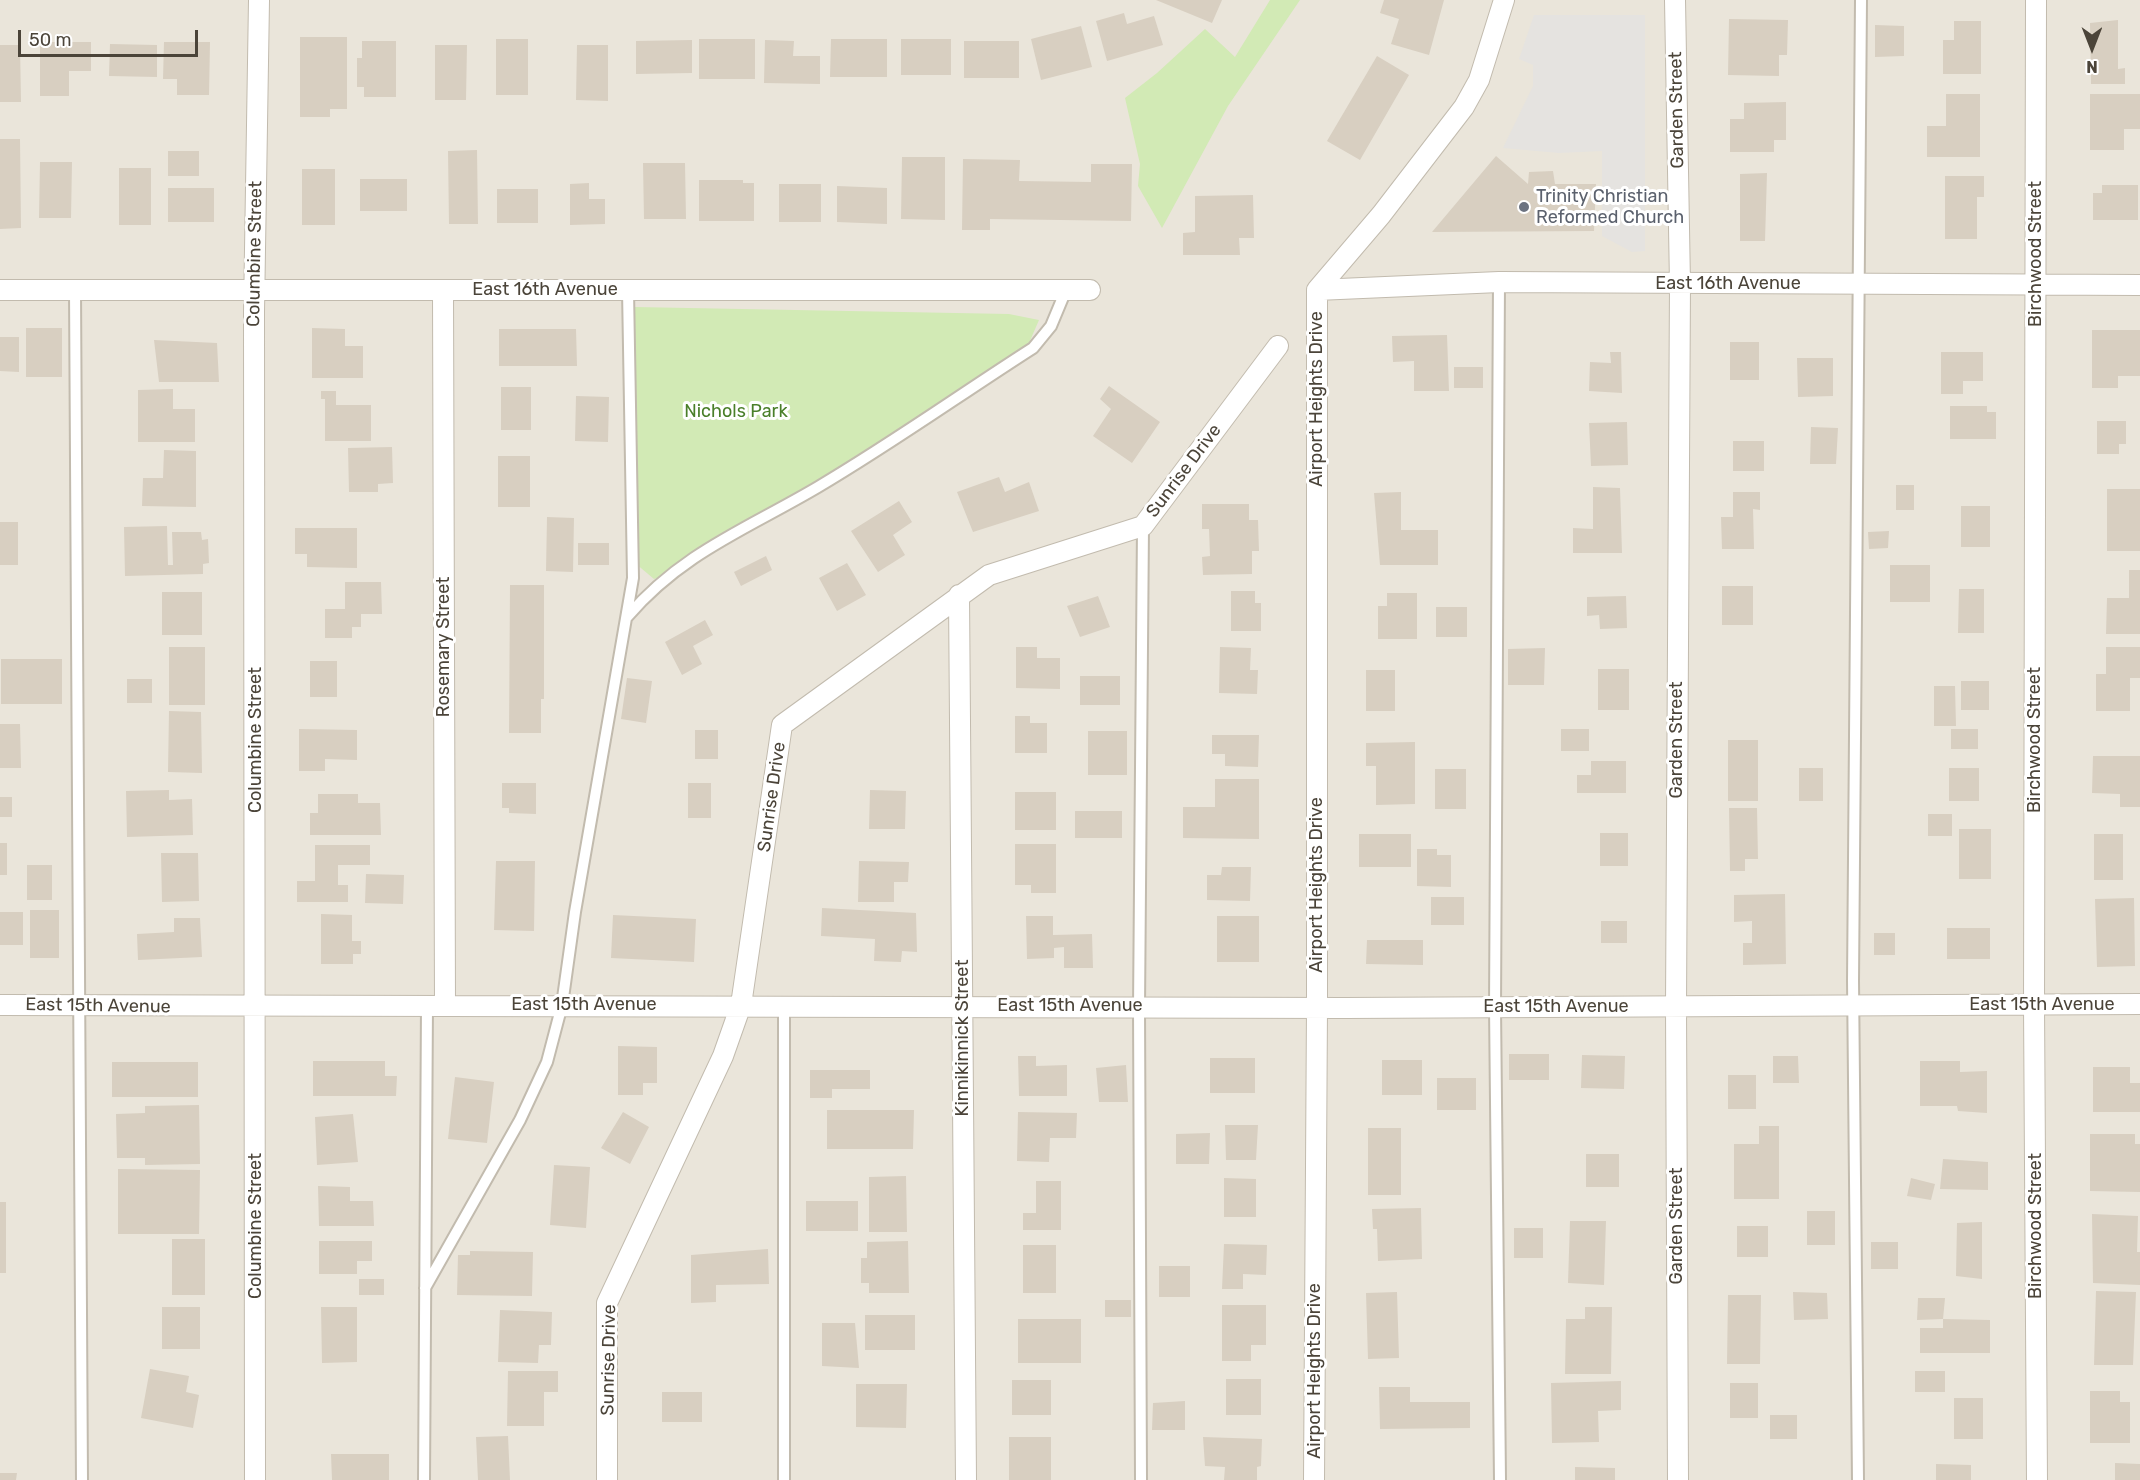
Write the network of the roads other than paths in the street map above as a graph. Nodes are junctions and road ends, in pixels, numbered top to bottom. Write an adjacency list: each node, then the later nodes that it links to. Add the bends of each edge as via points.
1 (259, 0): 13 (street, Columbine Street)
2 (1504, 0): 18 (street, via 1479,80 1464,106 1381,215)
3 (1675, 0): 7 (street, Garden Street)
4 (1861, 0): 8 (lane)
5 (2036, 0): 10 (street, Birchwood Street)
6 (1499, 282): 7 (street, East 16th Avenue); 18 (street, East 16th Avenue); 35 (lane)
7 (1680, 284): 8 (street, East 16th Avenue); 32 (street, Garden Street)
8 (1859, 284): 10 (street, East 16th Avenue); 33 (lane)
9 (2140, 285): 10 (street, East 16th Avenue)
10 (2037, 286): 29 (street, Birchwood Street)
11 (0, 290): 12 (street, East 16th Avenue)
12 (75, 290): 13 (street, East 16th Avenue); 30 (lane)
13 (255, 290): 14 (street, East 16th Avenue); 36 (street, Columbine Street)
14 (443, 290): 15 (street, East 16th Avenue); 25 (street, Rosemary Street)
15 (628, 290): 16 (street, East 16th Avenue); 22 (lane, via 633,578)
16 (1066, 290): 17 (street, East 16th Avenue); 22 (lane, via 1051,326 1033,348 818,488 694,555 647,593)
17 (1089, 290)
18 (1317, 290): 37 (street, Airport Heights Drive)
19 (1278, 346): 20 (street, Sunrise Drive)
20 (1143, 526): 21 (street, Sunrise Drive, via 989,575); 34 (lane)
21 (959, 595): 27 (street, Sunrise Drive, via 782,725); 31 (street, Kinnikinnick Street)
22 (627, 617): 26 (lane, via 574,912)
23 (2140, 1004): 29 (street, East 15th Avenue)
24 (0, 1005): 30 (street, East 15th Avenue)
25 (436, 1005): 26 (street, East 15th Avenue); 36 (street, East 15th Avenue); 38 (lane)
26 (562, 1005): 27 (street, East 15th Avenue); 38 (lane, via 547,1062 520,1120)
27 (741, 1005): 28 (street, East 15th Avenue); 42 (street, Sunrise Drive, via 723,1056 607,1303)
28 (784, 1005): 31 (street, East 15th Avenue); 43 (lane)
29 (2034, 1005): 33 (street, East 15th Avenue); 50 (street, Birchwood Street)
30 (79, 1006): 36 (street, East 15th Avenue); 39 (lane)
31 (963, 1006): 34 (street, East 15th Avenue); 44 (street, Kinnikinnick Street)
32 (1676, 1006): 33 (street, East 15th Avenue); 35 (street, East 15th Avenue); 48 (street, Garden Street)
33 (1853, 1006): 49 (lane)
34 (1139, 1007): 37 (street, East 15th Avenue); 45 (lane)
35 (1495, 1007): 37 (street, East 15th Avenue); 47 (lane)
36 (256, 1008): 40 (street, Columbine Street)
37 (1317, 1008): 46 (street, Airport Heights Drive)
38 (425, 1288): 41 (lane)
39 (82, 1480)
40 (255, 1480)
41 (424, 1480)
42 (607, 1480)
43 (784, 1480)
44 (966, 1480)
45 (1141, 1480)
46 (1314, 1480)
47 (1500, 1480)
48 (1678, 1480)
49 (1858, 1480)
50 (2037, 1480)

